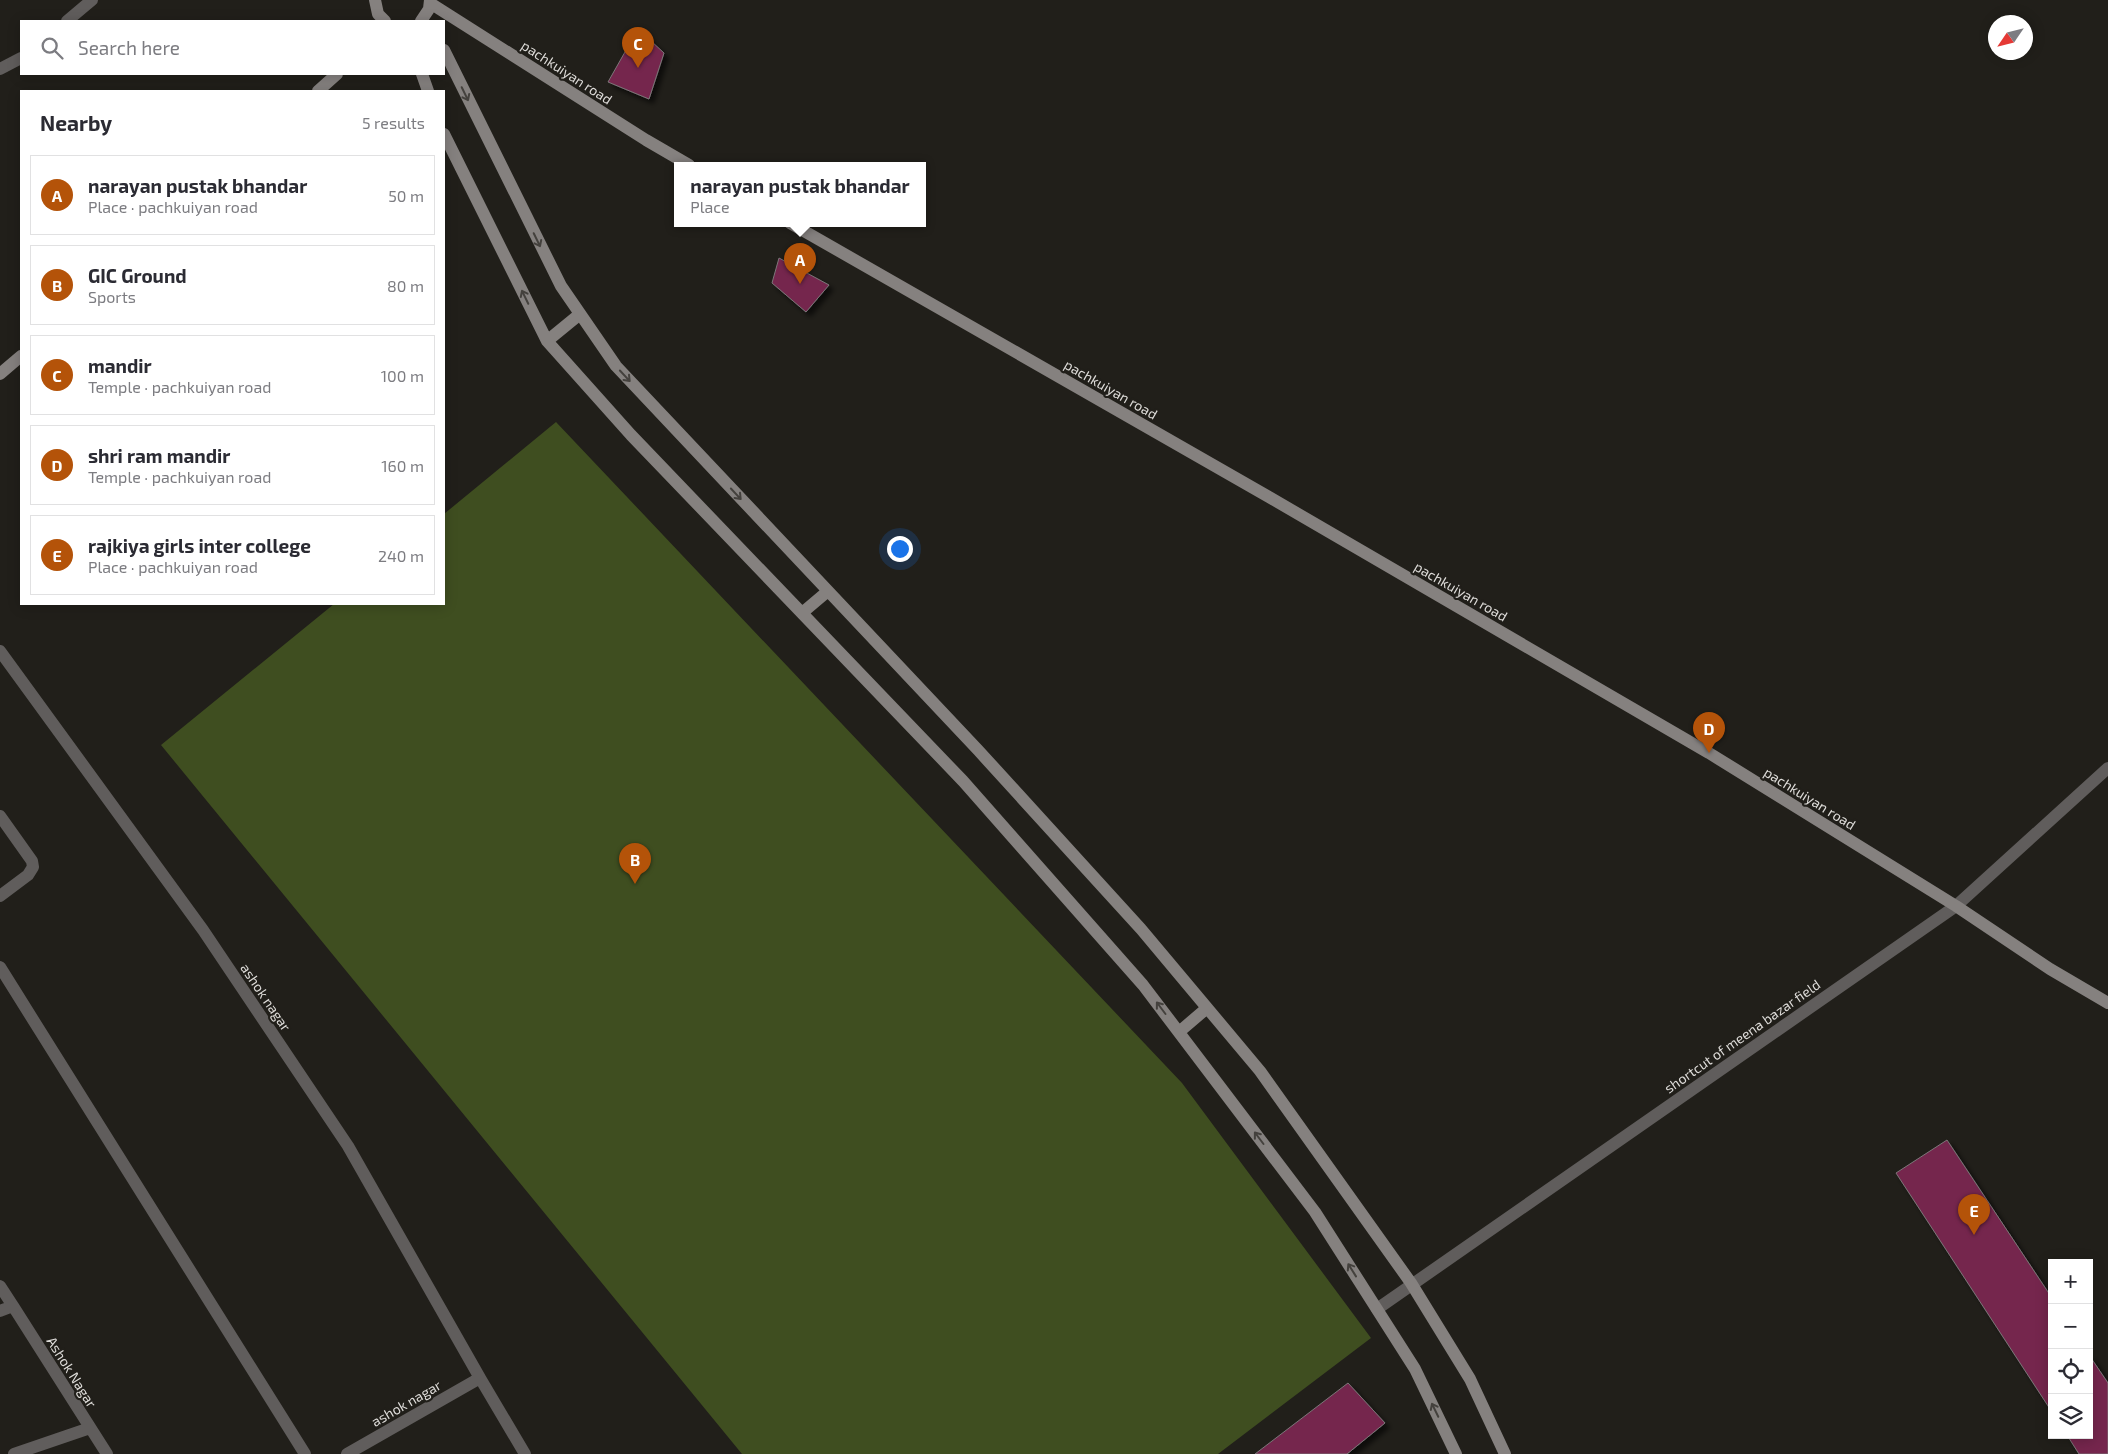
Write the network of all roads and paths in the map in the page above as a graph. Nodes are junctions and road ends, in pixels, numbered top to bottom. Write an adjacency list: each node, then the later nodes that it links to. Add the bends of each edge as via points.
1 (92, 0): 4 (street)
2 (375, 0): 5 (main road, via 378,14)
3 (428, 12): 6 (main road, pachkuiyan road)
4 (68, 20)
5 (384, 20)
6 (442, 20)
7 (445, 22): 16 (main road, pachkuiyan road)
8 (445, 52): 18 (main road, one-way to 18, via 561,286)
9 (20, 59): 10 (street)
10 (0, 69)
11 (336, 75): 13 (main road)
12 (422, 75): 14 (main road)
13 (319, 90)
14 (428, 90)
15 (445, 136): 19 (main road, one-way to 15)
16 (684, 162)
17 (797, 227): 28 (main road, pachkuiyan road, via 1700,748)
18 (580, 314): 19 (main road); 22 (main road, one-way to 22, via 616,366)
19 (547, 341): 23 (main road, via 631,435)
20 (20, 357): 21 (main road)
21 (0, 374)
22 (828, 590): 23 (main road); 31 (main road, via 1108,893)
23 (802, 613): 32 (main road, one-way to 23, via 1143,986 963,781)
24 (0, 651): 38 (street, ashok nagar, via 204,930 348,1146)
25 (2108, 768): 28 (street, shortcut of meena bazar field)
26 (0, 816): 27 (street, via 33,867 28,875)
27 (0, 896)
28 (1956, 906): 30 (main road, pachkuiyan road, via 2050,969); 33 (street, shortcut of meena bazar field)
29 (0, 967): 42 (street)
30 (2108, 1003)
31 (1207, 1008): 32 (main road); 33 (main road, via 1260,1071)
32 (1179, 1032): 36 (main road, one-way to 32, via 1315,1212)
33 (1411, 1283): 36 (street, shortcut of meena bazar field); 46 (main road, via 1470,1379)
34 (0, 1286): 35 (street, Ashok Nagar)
35 (13, 1306): 37 (street); 39 (street, Ashok Nagar)
36 (1377, 1309): 45 (main road, one-way to 36, via 1415,1369)
37 (0, 1310)
38 (480, 1378): 43 (street, ashok nagar); 44 (street, ashok nagar)
39 (90, 1428): 40 (street); 41 (street, Ashok Nagar)
40 (14, 1454)
41 (107, 1454)
42 (305, 1454)
43 (347, 1454)
44 (525, 1454)
45 (1456, 1454)
46 (1505, 1454)

